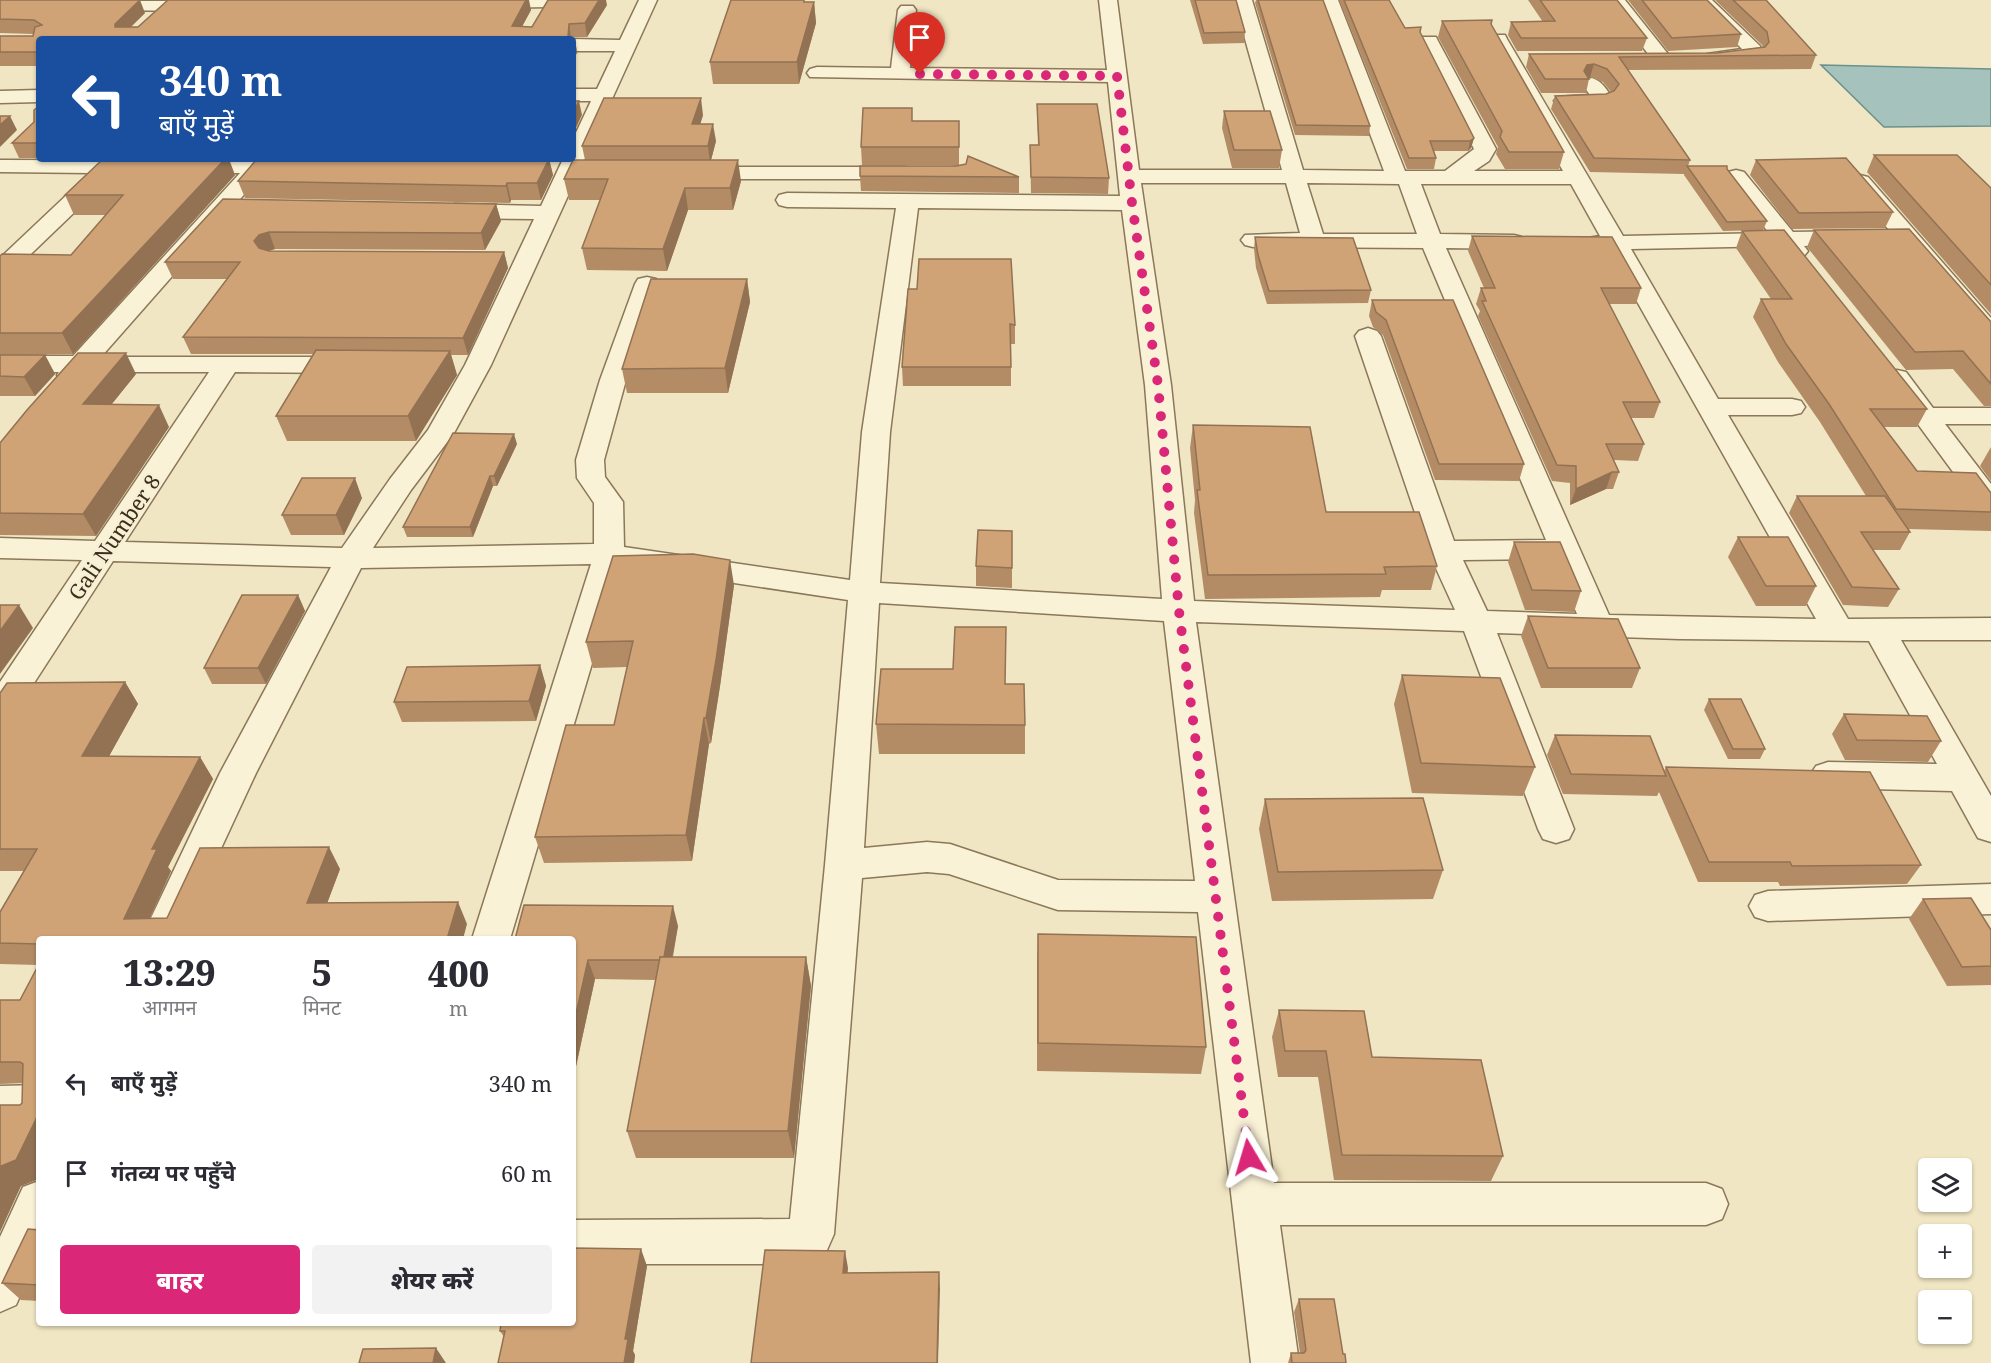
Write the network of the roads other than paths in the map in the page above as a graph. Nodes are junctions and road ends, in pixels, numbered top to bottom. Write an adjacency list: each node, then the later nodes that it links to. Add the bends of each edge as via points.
1 (648, 0): 17 (street)
2 (1108, 0): 23 (street)
3 (1244, 0): 39 (street)
4 (1329, 0): 40 (street)
5 (1616, 0): 20 (street)
6 (1702, 0): 20 (street, via 1753,54)
7 (547, 1): 9 (street); 13 (street)
8 (171, 3): 10 (street); 11 (street); 14 (street)
9 (464, 4)
10 (78, 6)
11 (227, 6)
12 (907, 10): 22 (street)
13 (536, 21)
14 (146, 26)
15 (1429, 41): 41 (street, via 1485,149)
16 (576, 45): 17 (street)
17 (627, 46): 26 (street)
18 (1515, 52): 29 (street)
19 (1639, 59): 20 (street)
20 (1662, 59)
21 (817, 73): 22 (street)
22 (900, 74): 23 (street)
23 (1117, 76): 45 (street)
24 (1592, 84): 29 (street, via 1603,99)
25 (576, 95): 26 (street)
26 (604, 95): 31 (street)
27 (36, 96): 28 (street)
28 (0, 97)
29 (1535, 101): 43 (street)
30 (16, 146): 33 (street)
31 (576, 154)
32 (572, 162): 48 (street)
33 (0, 164): 34 (street)
34 (110, 165): 35 (street); 58 (street)
35 (257, 167): 36 (street); 64 (street, via 234,206)
36 (317, 167)
37 (1850, 171): 49 (street)
38 (675, 172): 44 (street)
39 (1294, 177): 40 (street); 45 (street); 52 (street)
40 (1403, 177): 41 (street); 53 (street)
41 (1451, 177): 43 (street)
42 (1736, 177): 50 (street)
43 (1579, 178): 56 (street)
44 (915, 187): 45 (street); 46 (street); 79 (street, via 876,432)
45 (1130, 190): 80 (street, via 1158,385)
46 (787, 201)
47 (434, 210): 48 (street)
48 (549, 213): 78 (street, via 516,259 466,365 440,433)
49 (1909, 237): 50 (street); 60 (street)
50 (1786, 238): 56 (street); 57 (street)
51 (1253, 240): 52 (street)
52 (1313, 240): 53 (street)
53 (1431, 242): 54 (street); 74 (street)
54 (1534, 242)
55 (1569, 243): 56 (street)
56 (1615, 243): 68 (street)
57 (1809, 266)
58 (0, 271)
59 (647, 285): 77 (street, via 590,459 591,478 609,502)
60 (1991, 333)
61 (1368, 336): 76 (street)
62 (1882, 360): 70 (street)
63 (0, 364): 64 (street)
64 (79, 365): 65 (street); 67 (street)
65 (227, 365): 66 (street); 75 (street, Gali Number 8)
66 (371, 365)
67 (55, 392)
68 (1710, 407): 69 (street); 84 (street)
69 (1792, 407)
70 (1926, 416): 71 (street); 72 (street)
71 (1991, 416)
72 (1991, 504)
73 (0, 548): 75 (street)
74 (1564, 549): 76 (street); 82 (street)
75 (106, 550): 78 (street); 86 (street, Gali Number 8)
76 (1443, 551): 81 (street)
77 (609, 554): 78 (street); 79 (street); 96 (street)
78 (351, 558): 95 (street, via 238,773)
79 (864, 592): 80 (street); 91 (street)
80 (1179, 611): 81 (street); 92 (street)
81 (1476, 620): 82 (street); 90 (street)
82 (1597, 624): 84 (street)
83 (1991, 629): 85 (street)
84 (1838, 630): 85 (street)
85 (1879, 630): 88 (street)
86 (0, 708)
87 (1800, 774): 88 (street)
88 (1963, 778): 89 (street)
89 (1991, 828)
90 (1556, 829)
91 (844, 865): 92 (street, via 927,857 950,859 1058,895); 102 (street, via 811,1234 783,1242)
92 (1215, 897): 99 (street)
93 (1991, 898): 94 (street)
94 (1768, 906)
95 (161, 936)
96 (492, 936)
97 (36, 1104): 98 (street)
98 (0, 1105)
99 (1255, 1204): 100 (street); 104 (street)
100 (1706, 1204)
101 (36, 1209): 103 (street)
102 (576, 1242)
103 (0, 1289)
104 (1275, 1363)

